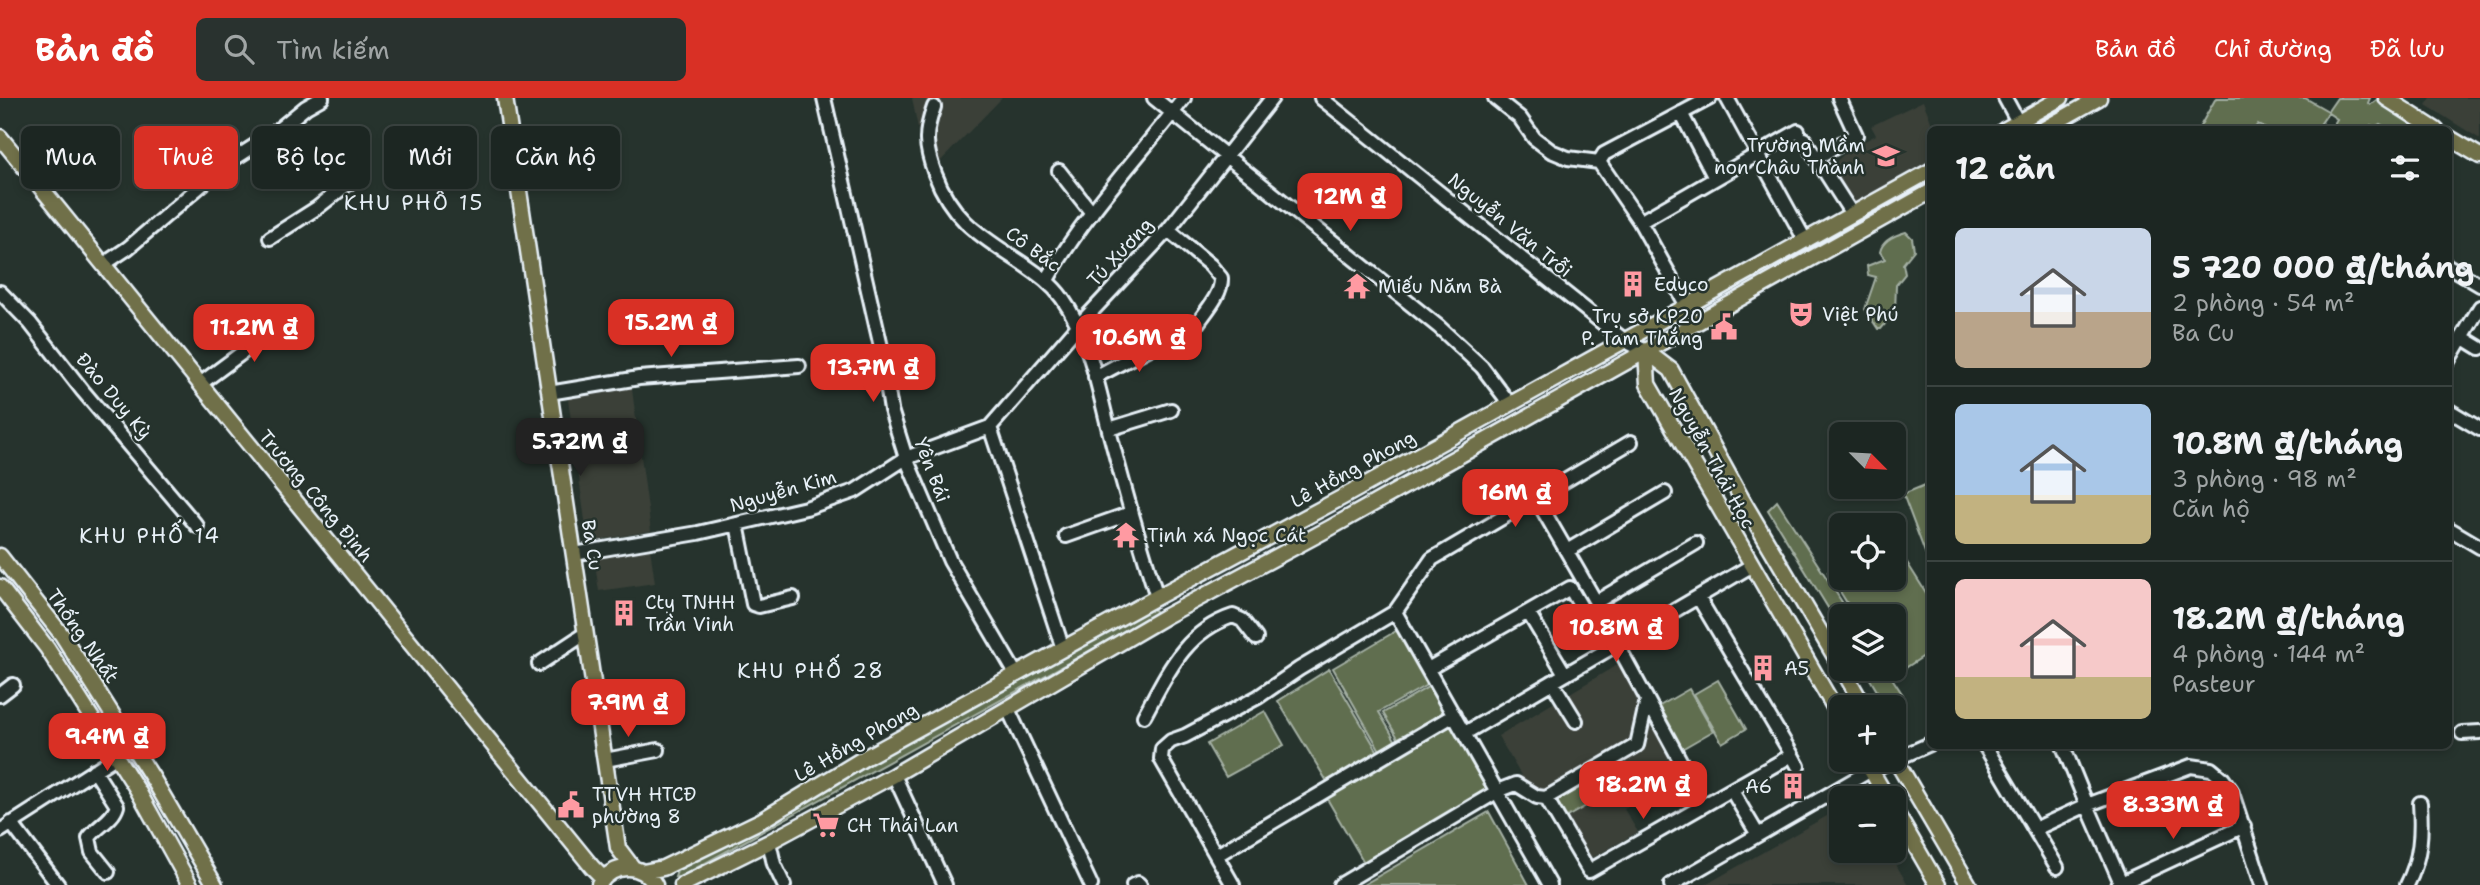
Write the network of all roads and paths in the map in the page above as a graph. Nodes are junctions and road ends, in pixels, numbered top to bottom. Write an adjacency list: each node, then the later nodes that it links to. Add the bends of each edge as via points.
1 (322, 98): 42 (street, via 226,164)
2 (505, 98): 63 (main road, Ba Cu)
3 (824, 98): 71 (street, Yên Bái, via 881,346 891,410)
4 (946, 98): 17 (street)
5 (1154, 98): 18 (street)
6 (1184, 98): 18 (street)
7 (1272, 98): 26 (street, Tú Xương)
8 (1321, 98): 56 (street, Nguyễn Văn Trỗi)
9 (1495, 98): 29 (street, via 1551,151)
10 (1710, 98): 19 (street)
11 (1727, 98): 25 (street)
12 (2004, 98): 20 (street)
13 (2061, 98): 20 (main road)
14 (2099, 98): 21 (main road)
15 (2386, 98): 22 (main road)
16 (1841, 99): 28 (street, via 1856,135)
17 (931, 103): 44 (street, Cô Bắc, via 925,140 945,200 970,226)
18 (1173, 113): 26 (street); 35 (street)
19 (1681, 113): 29 (street, via 1604,154); 32 (street)
20 (2020, 126)
21 (2049, 126)
22 (2430, 126)
23 (0, 137): 42 (main road, Trương Công Định)
24 (2452, 139): 27 (main road)
25 (1758, 154): 28 (street, via 1801,135); 32 (street); 41 (street)
26 (1226, 156): 38 (street, Tú Xương); 64 (street, via 1438,327 1482,367)
27 (2480, 156)
28 (1816, 158): 36 (street)
29 (1599, 162): 37 (street)
30 (1059, 171): 35 (street)
31 (1927, 173): 36 (main road, Lê Hồng Phong)
32 (1715, 178): 37 (street)
33 (341, 189): 40 (street)
34 (1927, 194): 39 (main road, Lê Hồng Phong)
35 (1092, 212): 44 (street)
36 (1847, 217): 39 (main road); 41 (main road, Lê Hồng Phong)
37 (1640, 222): 47 (street)
38 (1168, 230): 51 (street, via 1221,278 1221,286); 52 (street, Tú Xương)
39 (1853, 236): 53 (main road, Lê Hồng Phong)
40 (270, 238)
41 (1805, 240): 47 (main road, Lê Hồng Phong)
42 (104, 264): 62 (main road, Trương Công Định)
43 (2452, 268): 45 (street)
44 (1047, 280): 52 (street, Cô Bắc)
45 (2480, 285)
46 (0, 292): 76 (street, Đào Duy Kỳ)
47 (1687, 306): 50 (main road, Lê Hồng Phong)
48 (2480, 307): 54 (street)
49 (289, 318): 62 (street)
50 (1662, 320): 53 (main road); 56 (main road, Lê Hồng Phong)
51 (1197, 324)
52 (1078, 326): 61 (street, Cô Bắc); 67 (street, Tú Xương)
53 (1672, 337): 58 (main road, Lê Hồng Phong)
54 (2462, 337): 57 (street); 59 (street)
55 (1167, 339): 61 (street)
56 (1625, 341): 58 (street, Nguyễn Văn Trỗi); 64 (main road, Lê Hồng Phong)
57 (2480, 348)
58 (1646, 351): 82 (main road, Nguyễn Thái Học, via 1671,370); 85 (main road, Nguyễn Thái Học, via 1648,384); 93 (main road, Lê Hồng Phong)
59 (2452, 354)
60 (799, 366): 63 (street, via 639,378)
61 (1095, 377): 68 (street, Cô Bắc)
62 (200, 384): 145 (main road, Trương Công Định)
63 (548, 393): 83 (main road, Ba Cu)
64 (1510, 404): 87 (main road, Lê Hồng Phong)
65 (1171, 410): 68 (street)
66 (2452, 412): 69 (street)
67 (990, 427): 71 (street, Nguyễn Kim); 100 (street)
68 (1109, 429): 74 (street, Cô Bắc)
69 (2480, 429)
70 (1631, 442): 73 (street)
71 (906, 458): 75 (street, Nguyễn Kim, via 855,491); 103 (street, Yên Bái, via 950,561)
72 (1665, 493): 81 (street)
73 (1536, 498): 81 (street); 91 (street, via 1432,559)
74 (1131, 513): 78 (street); 87 (street, Cô Bắc)
75 (737, 524): 83 (street, Nguyễn Kim); 89 (street, via 753,604)
76 (197, 526)
77 (2452, 530): 80 (street)
78 (1066, 536)
79 (1696, 543): 90 (street)
80 (2480, 547)
81 (1567, 551): 90 (street)
82 (1774, 552): 85 (main road); 98 (main road, Nguyễn Thái Học)
83 (574, 554): 94 (main road, Ba Cu)
84 (0, 556): 95 (main road, Thống Nhất)
85 (1751, 566): 88 (street); 108 (main road, Nguyễn Thái Học)
86 (0, 587): 99 (main road, Thống Nhất)
87 (1157, 597): 93 (main road); 100 (main road, Lê Hồng Phong)
88 (1698, 597): 97 (street); 130 (street, via 1795,760)
89 (793, 598)
90 (1596, 602): 97 (street)
91 (1395, 612): 102 (street); 141 (street, via 1162,750 1161,759)
92 (1528, 612): 97 (street, via 1570,588); 102 (street); 104 (street)
93 (1166, 616): 110 (main road, Lê Hồng Phong)
94 (586, 633): 101 (street); 123 (main road, Ba Cu)
95 (62, 635): 99 (main road); 146 (main road, Thống Nhất, via 152,777)
96 (1256, 638): 112 (street, via 1233,616 1195,637)
97 (1614, 645): 104 (street); 109 (street)
98 (1829, 647)
99 (47, 648): 122 (main road, Thống Nhất)
100 (1063, 649): 103 (main road, Lê Hồng Phong)
101 (539, 664)
102 (1429, 670): 111 (street)
103 (1016, 674): 143 (main road, Lê Hồng Phong, via 762,820 663,868)
104 (1565, 674): 105 (street)
105 (1552, 682): 113 (street); 115 (street)
106 (13, 685): 107 (street)
107 (0, 695)
108 (1829, 699)
109 (1647, 700): 124 (street); 131 (street, via 1637,745)
110 (1008, 709): 128 (main road, Lê Hồng Phong); 154 (street)
111 (1454, 715): 115 (street); 141 (street)
112 (1144, 716)
113 (1576, 721)
114 (2480, 732): 116 (street)
115 (1465, 733): 129 (street)
116 (2462, 733)
117 (1927, 745): 121 (street)
118 (1987, 749): 136 (street)
119 (2064, 749): 133 (street)
120 (658, 750): 123 (street)
121 (1906, 753)
122 (117, 756): 125 (street); 149 (main road, Thống Nhất)
123 (605, 760): 143 (main road, Ba Cu, via 618,848)
124 (1681, 762)
125 (94, 770): 134 (street); 144 (street, via 117,806 89,838 92,852)
126 (1857, 772): 139 (street)
127 (1902, 772): 162 (main road)
128 (894, 775): 140 (main road, Lê Hồng Phong); 153 (street)
129 (1498, 791): 131 (street, via 1516,784); 158 (street); 159 (street)
130 (1732, 791): 131 (street, via 1590,871); 139 (street)
131 (1546, 798)
132 (2420, 803): 164 (street, via 2420,844)
133 (2087, 805): 135 (street, via 2199,766 2228,783); 136 (street); 147 (street)
134 (12, 823): 138 (street); 148 (street)
135 (2244, 826): 147 (street); 163 (street)
136 (2035, 829): 142 (street)
137 (1906, 830): 161 (main road)
138 (0, 831)
139 (1758, 835): 160 (street)
140 (769, 842): 151 (main road, Lê Hồng Phong); 152 (street)
141 (1217, 855): 157 (street)
142 (2057, 867)
143 (638, 870): 145 (main road, Lê Hồng Phong, via 622,868); 150 (main road, Ba Cu)
144 (108, 872)
145 (600, 881)
146 (211, 884)
147 (2120, 884)
148 (58, 885)
149 (190, 885)
150 (655, 885)
151 (682, 885)
152 (784, 885)
153 (945, 885)
154 (1091, 885)
155 (1133, 885): 156 (street)
156 (1140, 885)
157 (1233, 885)
158 (1340, 885)
159 (1550, 885)
160 (1671, 885)
161 (1938, 885)
162 (1969, 885)
163 (2262, 885)
164 (2407, 885)

